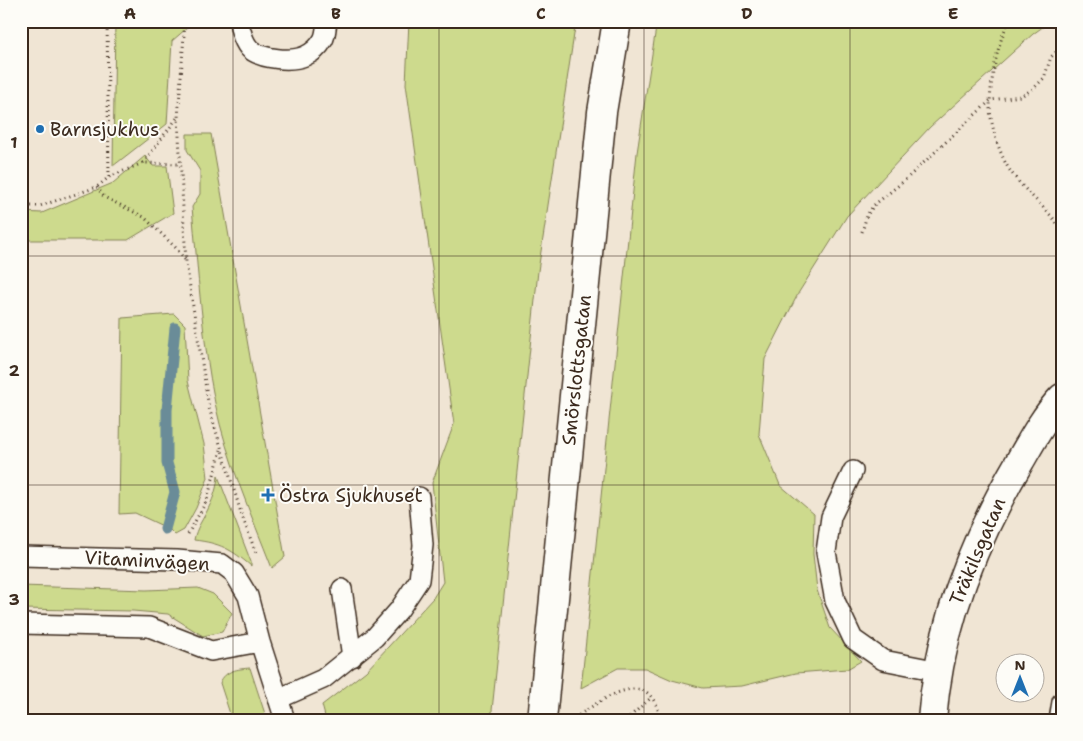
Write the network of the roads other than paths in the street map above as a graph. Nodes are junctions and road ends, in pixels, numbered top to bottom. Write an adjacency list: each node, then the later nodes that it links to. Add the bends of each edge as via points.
1 (239, 21): 2 (lane, via 250,50 264,56 292,59 306,56 318,47 324,38)
2 (327, 21)
3 (617, 21): 16 (street, Smörslottsgatan, via 599,140)
4 (1062, 398): 12 (street, Träkilsgatan, via 1000,495 978,542 959,588 944,640)
5 (853, 471): 12 (lane, via 831,517 826,552 835,601 853,639 883,660)
6 (419, 497): 11 (lane, via 423,545 419,580 399,610)
7 (21, 556): 10 (lane, Vitaminvägen, via 222,564 234,573 248,596)
8 (342, 589): 11 (lane)
9 (21, 624): 10 (lane, via 149,627 211,651)
10 (260, 642): 13 (lane, Vitaminvägen)
11 (352, 657): 13 (lane, via 323,679)
12 (939, 672): 17 (street, Träkilsgatan)
13 (278, 699): 15 (lane, Vitaminvägen)
14 (1062, 702): 18 (lane)
15 (285, 720)
16 (542, 720)
17 (932, 720)
18 (1059, 720)

